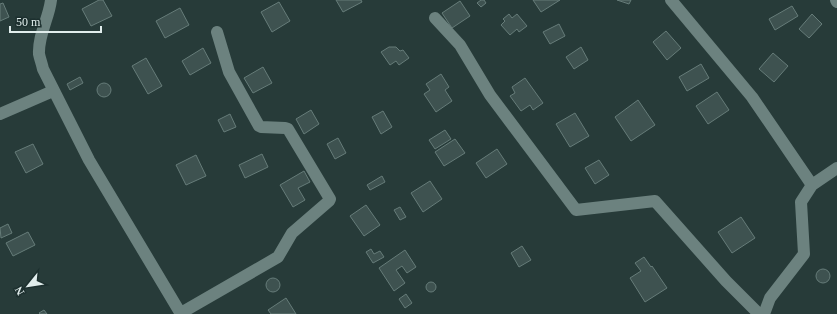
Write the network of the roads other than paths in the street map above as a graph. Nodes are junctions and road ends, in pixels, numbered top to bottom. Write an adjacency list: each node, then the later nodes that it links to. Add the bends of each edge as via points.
1 (51, 0): 5 (street, via 40,40 39,54)
2 (671, 0): 8 (street, via 752,97)
3 (435, 18): 10 (street, via 460,45 490,96 576,210 655,201)
4 (217, 32): 9 (street, via 229,72 259,126 288,129 330,198 292,233 278,257)
5 (53, 91): 6 (street); 9 (street, via 89,160)
6 (0, 114)
7 (837, 168): 8 (street)
8 (812, 185): 11 (street, via 801,202 804,254 770,298)
9 (181, 314)
10 (759, 314)
11 (764, 314)

